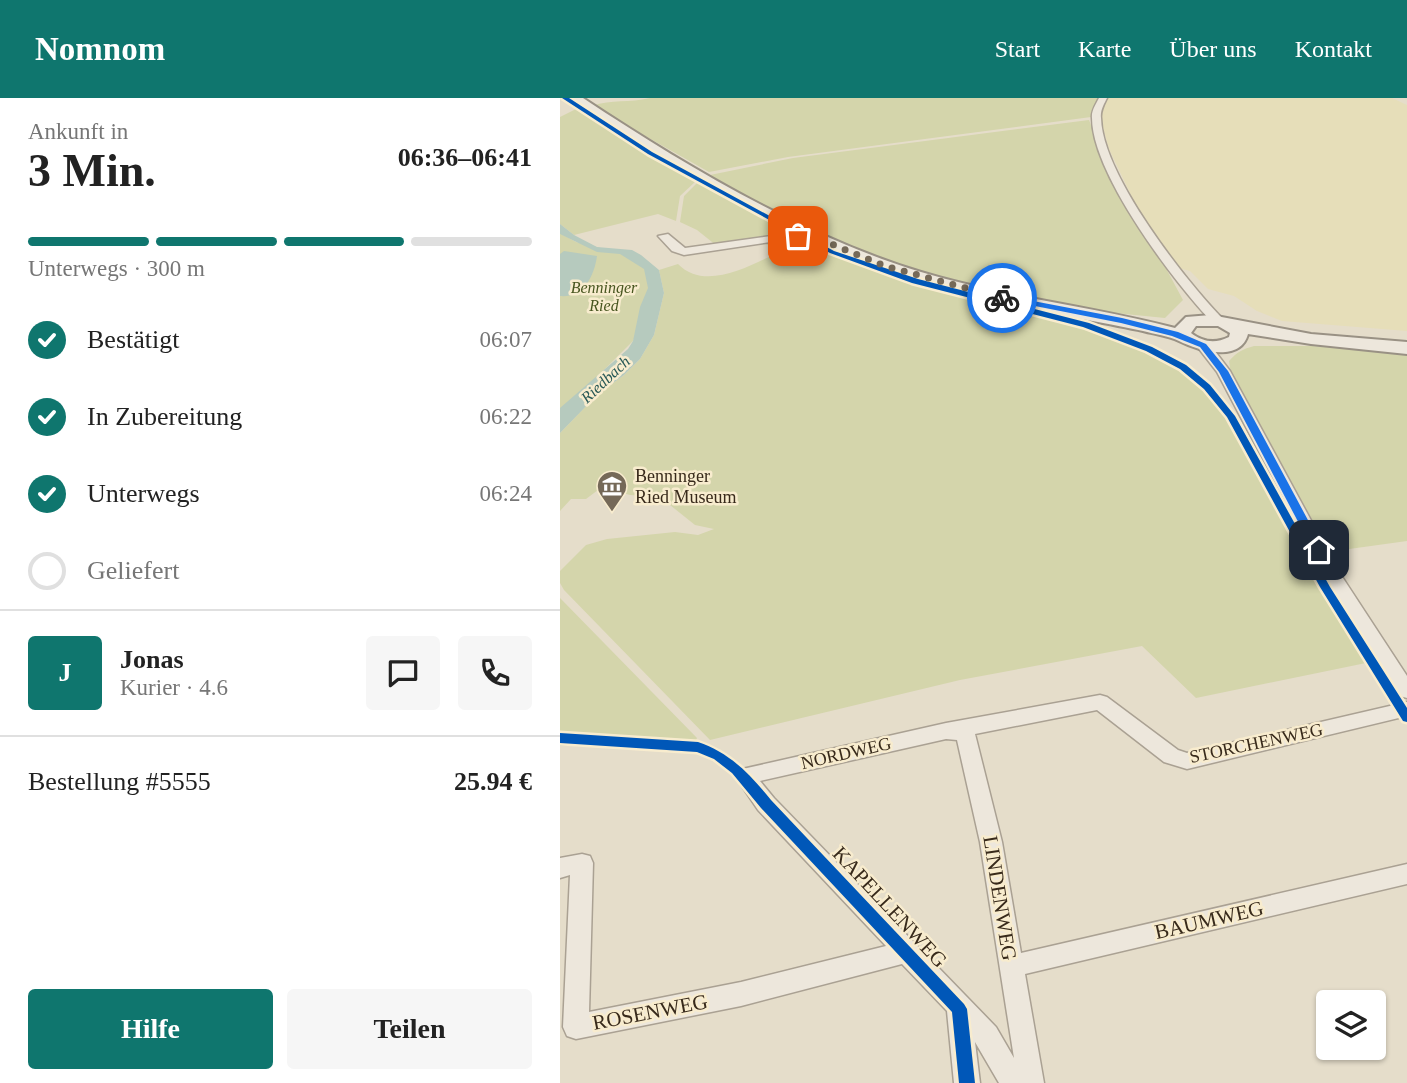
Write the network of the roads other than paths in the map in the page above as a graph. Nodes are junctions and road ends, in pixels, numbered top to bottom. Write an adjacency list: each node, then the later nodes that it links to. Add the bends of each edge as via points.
1 (575, 98): 3 (main road, via 637,139)
2 (1103, 98): 5 (street, via 1096,124 1125,195)
3 (807, 234): 4 (street, via 684,252); 5 (main road, via 859,257 1018,302 1122,321)
4 (663, 236)
5 (1193, 322): 6 (main road); 7 (main road)
6 (1228, 333): 7 (main road); 8 (main road); 9 (street)
7 (1203, 345): 9 (street)
8 (1407, 348)
9 (1223, 371): 10 (street, via 1331,572)
10 (1407, 691)
11 (1407, 709): 12 (street, STORCHENWEG, via 1187,761 1171,756 1100,702)
12 (951, 730): 13 (street, NORDWEG); 17 (street, LINDENWEG, via 967,738 983,800)
13 (745, 776): 16 (street, KAPELLENWEG)
14 (560, 868): 16 (street, ROSENWEG, via 582,863 576,1027 741,994)
15 (1407, 874): 17 (street, BAUMWEG)
16 (906, 952): 18 (street, KAPELLENWEG)
17 (1012, 967): 21 (street, LINDENWEG)
18 (959, 1009): 19 (street); 20 (street, KAPELLENWEG, via 987,1036)
19 (967, 1083)
20 (1014, 1083)
21 (1031, 1083)

